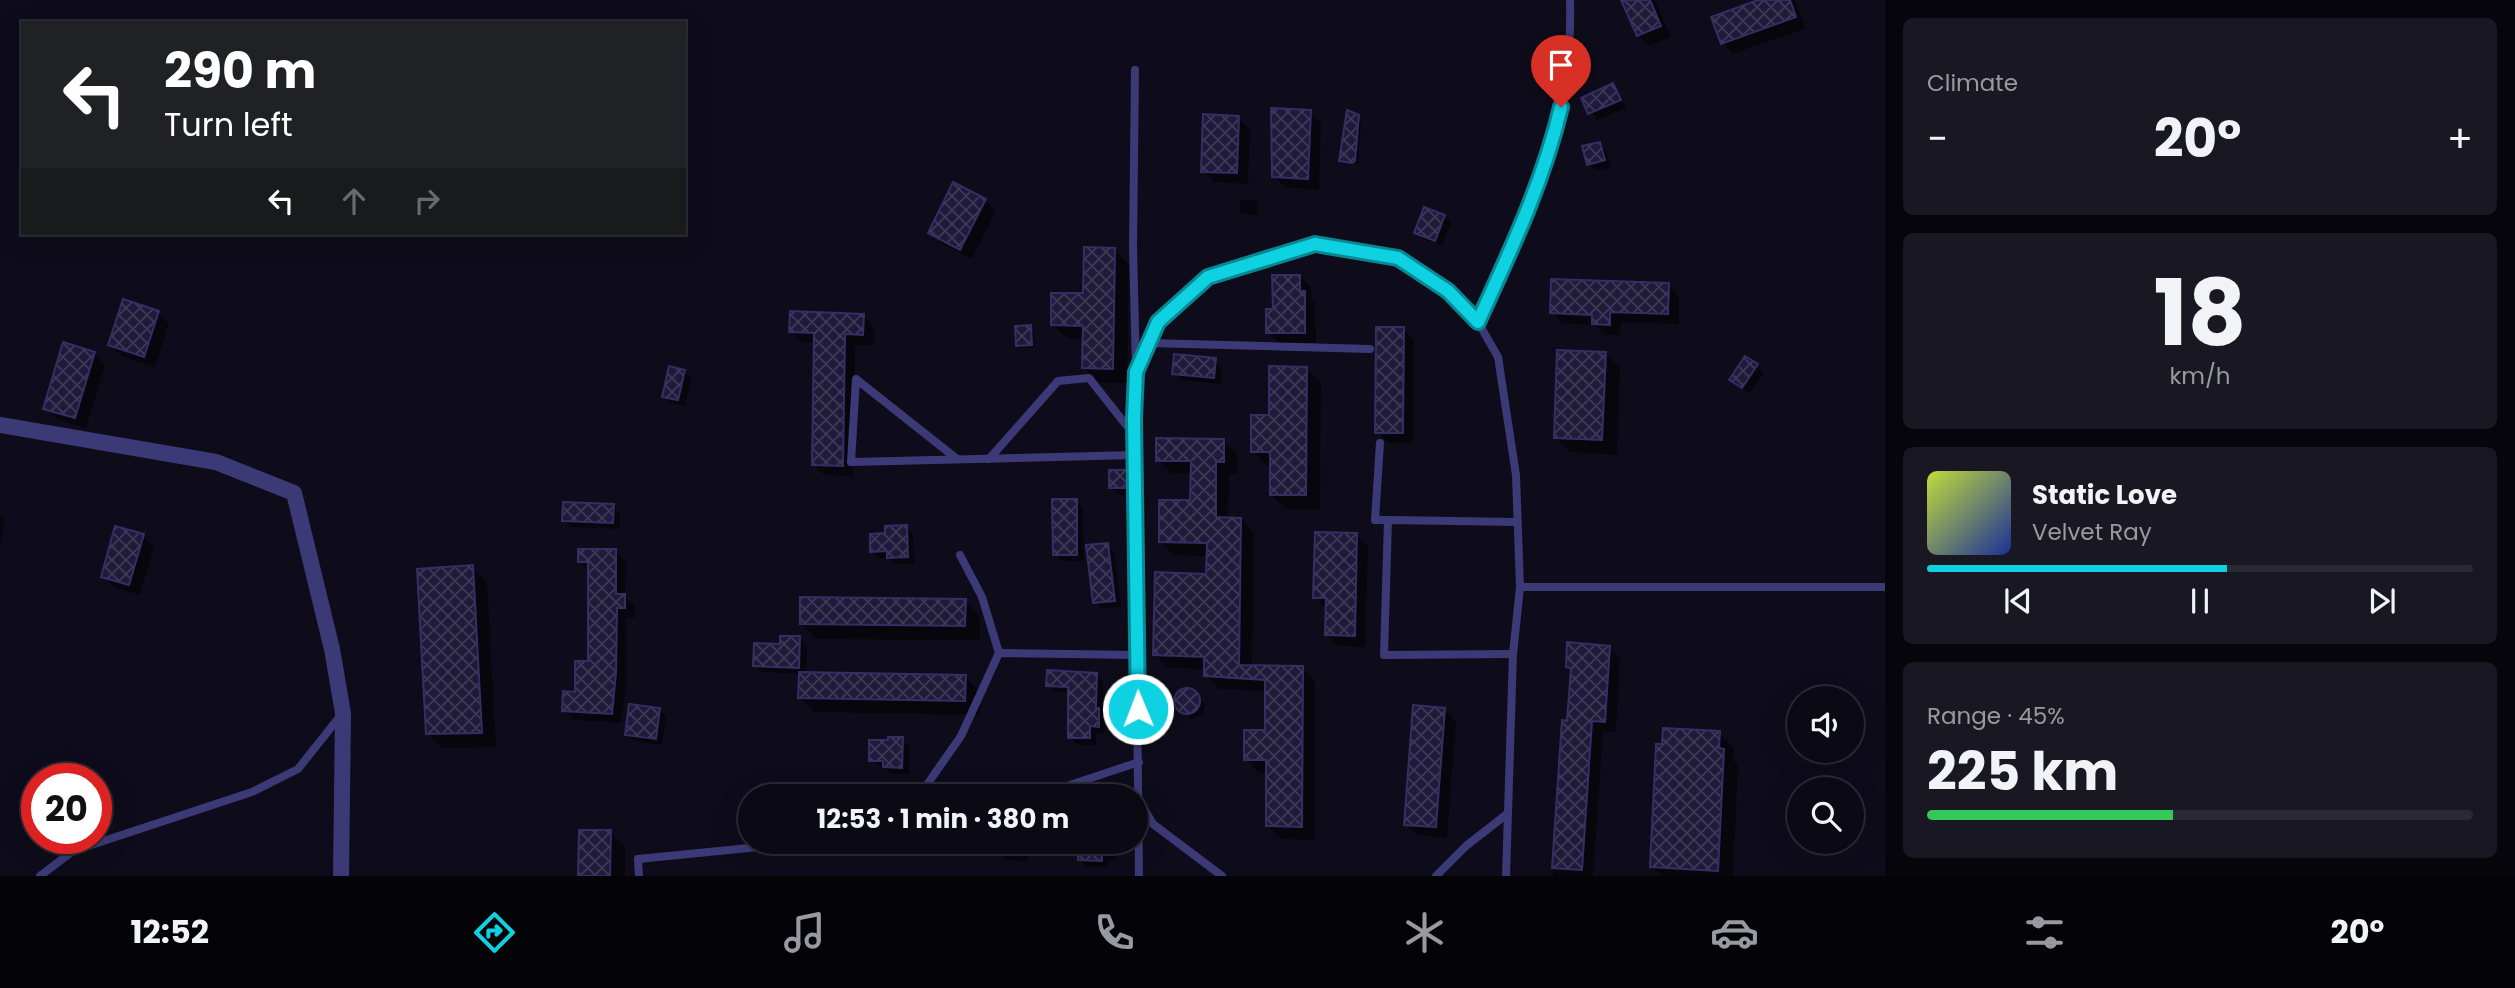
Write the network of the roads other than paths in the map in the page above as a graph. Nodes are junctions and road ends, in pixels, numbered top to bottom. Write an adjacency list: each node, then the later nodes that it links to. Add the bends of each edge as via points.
1 (1570, 0): 3 (lane, via 1566,87 1551,149)
2 (1135, 70): 6 (lane)
3 (1478, 322): 4 (lane, via 1448,291 1398,258 1315,244 1208,277 1158,322); 14 (lane, via 1498,357 1516,475)
4 (1149, 343): 5 (lane); 6 (lane)
5 (1370, 349)
6 (1136, 372): 8 (lane)
7 (0, 425): 21 (street, via 216,462 294,493)
8 (1134, 435): 10 (lane); 11 (lane, via 1089,377 1058,381)
9 (1380, 443): 13 (lane, via 1375,520)
10 (1135, 455): 11 (lane); 20 (lane)
11 (989, 458): 12 (lane)
12 (957, 459): 12 (lane, via 851,462 856,379 906,419)
13 (1388, 520): 14 (lane); 19 (lane, via 1384,655)
14 (1517, 522): 16 (lane)
15 (960, 555): 18 (lane, via 982,597)
16 (1520, 587): 17 (lane); 19 (lane)
17 (1885, 587)
18 (999, 653): 20 (lane); 23 (lane, via 961,736)
19 (1513, 654): 26 (lane)
20 (1137, 655): 22 (lane)
21 (343, 713): 30 (lane, via 298,769 252,792 73,851); 31 (street)
22 (1139, 762): 24 (lane); 25 (lane)
23 (927, 784)
24 (1073, 784)
25 (1139, 784)
26 (1507, 814): 35 (lane); 36 (lane)
27 (1148, 815): 34 (lane)
28 (738, 849): 32 (lane, via 638,859)
29 (1139, 854): 33 (lane)
30 (40, 876)
31 (341, 876)
32 (639, 876)
33 (1139, 876)
34 (1222, 876)
35 (1436, 876)
36 (1506, 876)

